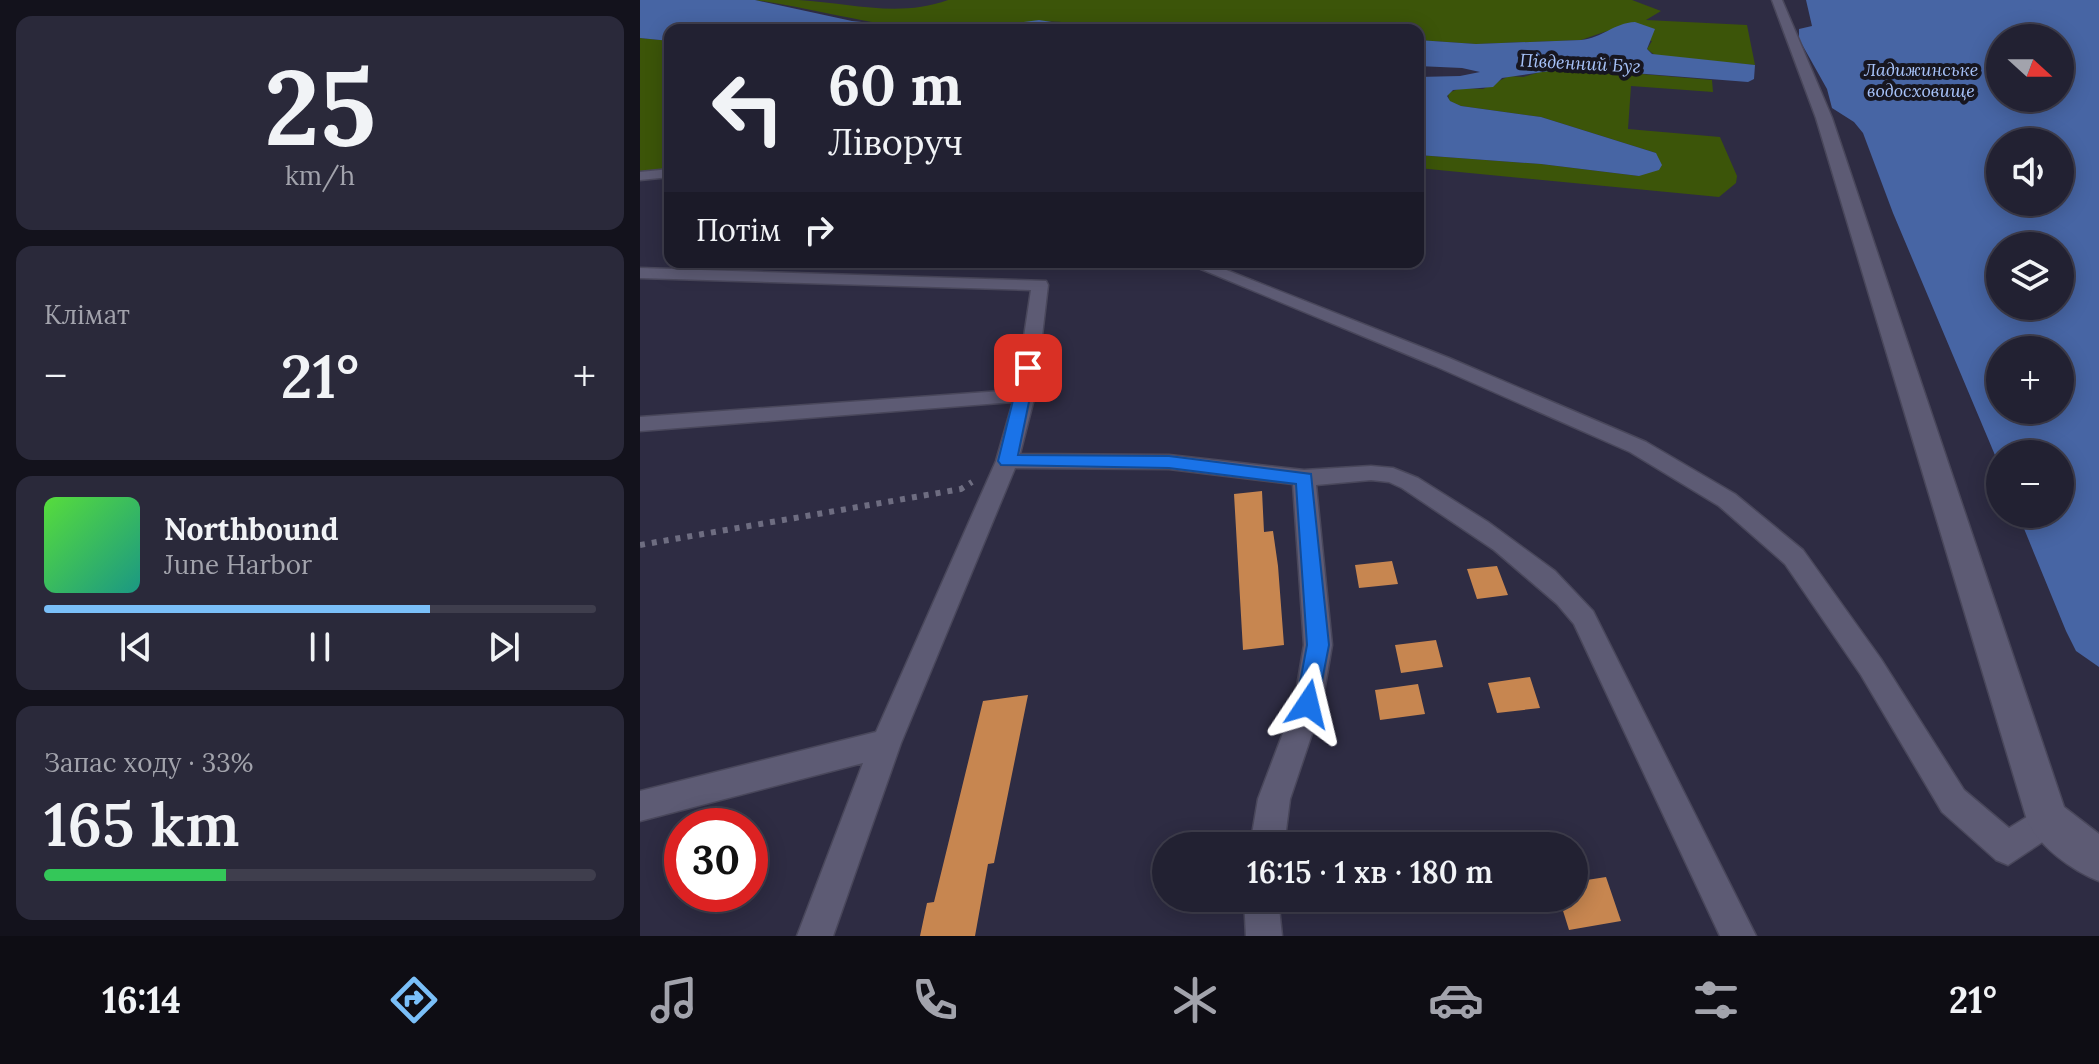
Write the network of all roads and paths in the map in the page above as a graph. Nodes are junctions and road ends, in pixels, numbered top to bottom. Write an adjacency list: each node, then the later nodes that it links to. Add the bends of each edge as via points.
1 (1777, 0): 13 (street, via 1824,118)
2 (664, 174): 3 (street)
3 (640, 176)
4 (1207, 268): 13 (street, via 1638,447 1727,500 1794,557 1871,667 1953,801 2008,848)
5 (640, 273): 6 (street, via 1040,285)
6 (1025, 395): 7 (street); 8 (street)
7 (640, 424)
8 (1007, 461): 9 (street, via 1169,462); 10 (path, via 961,489); 11 (street)
9 (1304, 478): 14 (street, via 1318,645 1308,704 1274,799); 19 (street, via 1393,475 1540,570 1563,591 1584,618)
10 (640, 545)
11 (886, 743): 12 (street); 17 (street)
12 (640, 806)
13 (2048, 820): 15 (street)
14 (1269, 832)
15 (2099, 860)
16 (1262, 912): 18 (street)
17 (815, 936)
18 (1264, 936)
19 (1738, 936)

